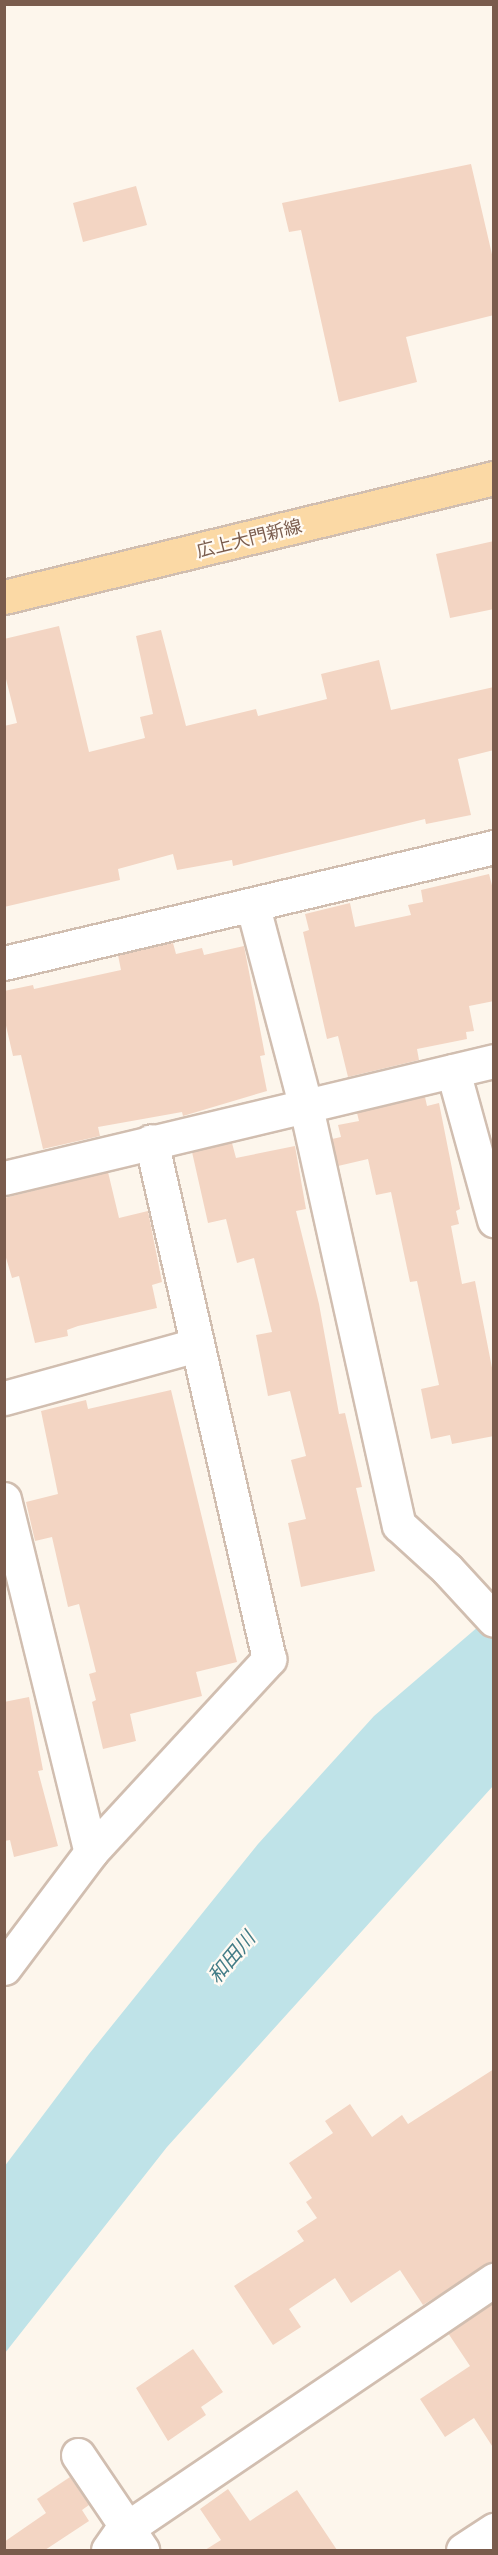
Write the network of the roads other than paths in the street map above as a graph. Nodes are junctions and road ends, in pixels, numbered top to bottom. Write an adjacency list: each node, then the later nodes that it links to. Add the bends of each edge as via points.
1 (494, 478): 2 (main road, 広上大門新線)
2 (4, 597)
3 (494, 847): 4 (street)
4 (253, 907): 5 (street); 8 (street)
5 (4, 963)
6 (494, 1061): 7 (street)
7 (453, 1071): 8 (street); 11 (street)
8 (306, 1107): 9 (street); 15 (street, via 399,1525)
9 (151, 1142): 10 (street); 12 (street)
10 (4, 1178)
11 (494, 1220)
12 (197, 1345): 13 (street); 16 (street, via 269,1659)
13 (4, 1398)
14 (4, 1499): 16 (street)
15 (494, 1620)
16 (91, 1852): 17 (street)
17 (4, 1968)
18 (494, 2280): 21 (street)
19 (78, 2455): 21 (street)
20 (494, 2530): 22 (street)
21 (125, 2543)
22 (463, 2550)

